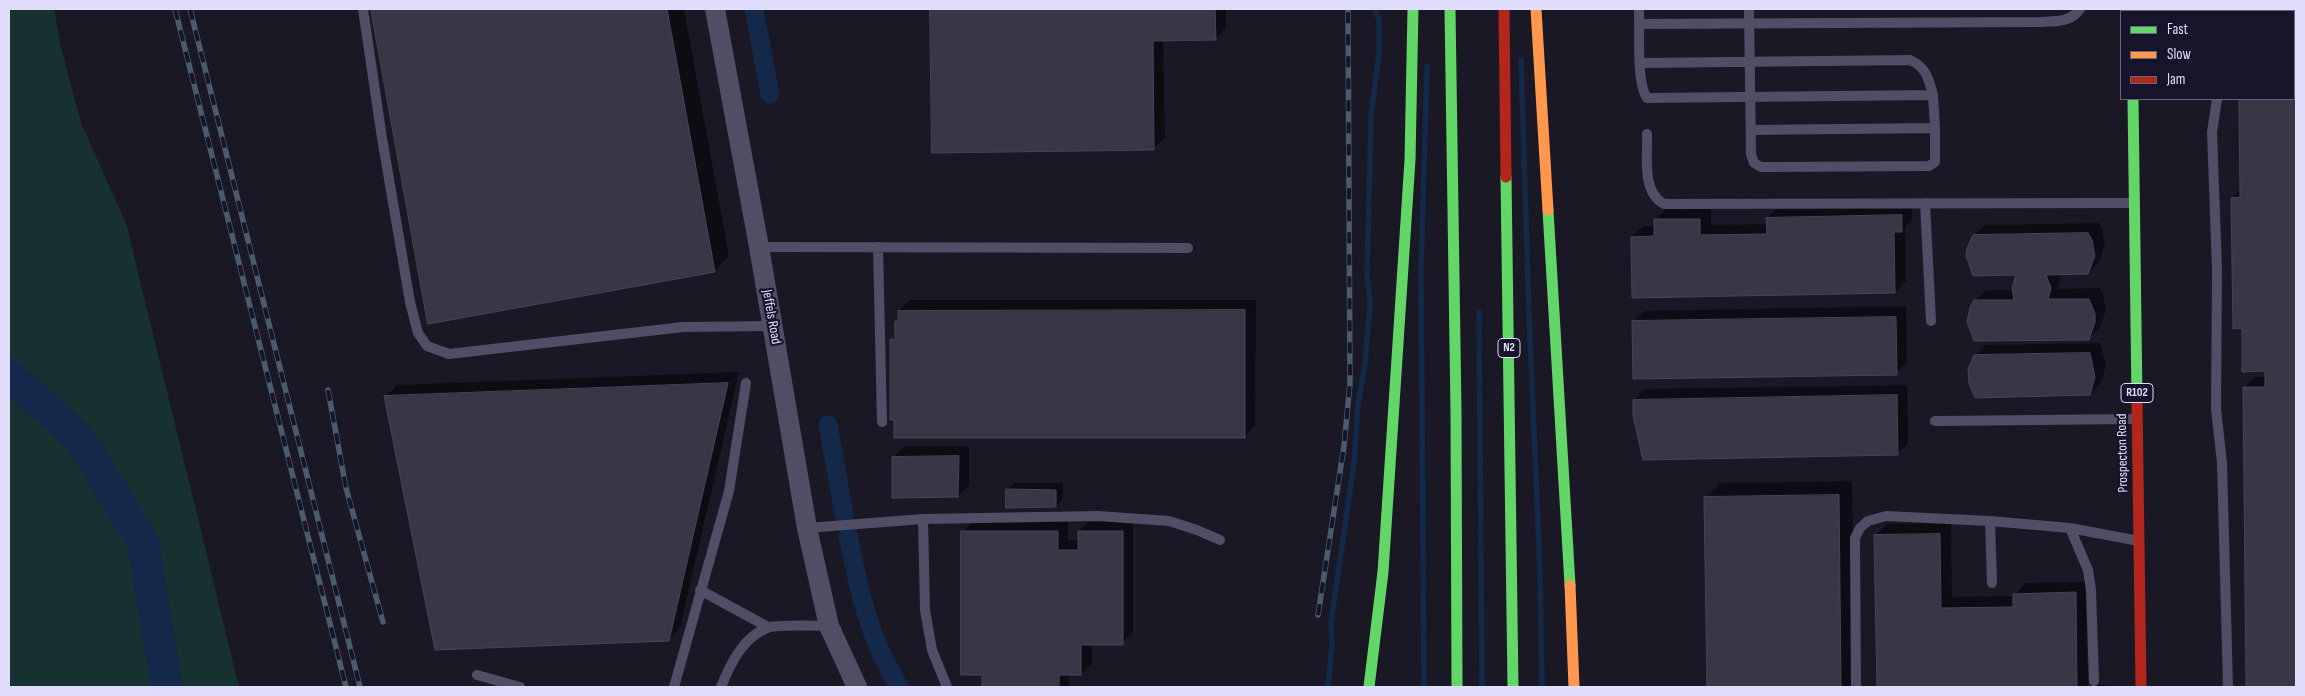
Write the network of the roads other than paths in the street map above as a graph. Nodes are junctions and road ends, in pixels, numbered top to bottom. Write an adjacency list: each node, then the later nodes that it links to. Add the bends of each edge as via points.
1 (363, 9): 27 (lane, via 410,302 418,333 427,346 449,354 683,327)
2 (715, 9): 23 (street, Jeffels Road)
3 (1413, 9): 49 (main road, via 1410,160 1383,572)
4 (1450, 9): 50 (main road)
5 (1504, 9): 51 (main road, N2)
6 (1536, 9): 52 (main road)
7 (1639, 9): 11 (lane)
8 (1749, 9): 10 (lane)
9 (2080, 9): 10 (lane, via 2064,21 2039,22)
10 (1749, 22): 11 (lane); 13 (lane)
11 (1640, 24): 12 (lane)
12 (1641, 62): 13 (lane); 15 (lane, via 1643,92 1647,98)
13 (1748, 63): 14 (lane, via 1910,60 1928,75); 15 (lane)
14 (1934, 95): 15 (lane); 18 (lane)
15 (1750, 97): 19 (lane)
16 (2133, 100): 22 (main road, Prospecton Road / R102)
17 (2217, 100): 55 (lane, via 2212,132 2217,269 2216,409 2222,463)
18 (1935, 128): 19 (lane); 19 (lane, via 1934,162 1929,166 1761,167 1754,163 1751,154)
19 (1751, 130)
20 (1647, 134): 21 (lane, via 1649,187 1657,200 1664,204)
21 (1925, 203): 22 (lane); 26 (lane)
22 (2134, 203): 29 (main road, Prospecton Road / R102)
23 (759, 247): 24 (lane); 27 (street, Jeffels Road)
24 (878, 247): 25 (lane); 31 (lane)
25 (1188, 248)
26 (1931, 321)
27 (773, 326): 34 (street, Jeffels Road)
28 (746, 383): 39 (lane, via 728,491)
29 (2137, 419): 30 (lane); 37 (main road, Prospecton Road / R102)
30 (1935, 421)
31 (882, 422)
32 (923, 520): 34 (lane); 36 (lane, via 1139,518 1169,521); 48 (lane, via 925,610 932,650)
33 (1990, 521): 35 (lane); 38 (lane); 53 (lane, via 1886,516 1860,528 1855,538)
34 (807, 528): 40 (street, Jeffels Road)
35 (2070, 528): 37 (lane); 43 (lane, via 2088,570)
36 (1220, 540)
37 (2139, 541): 54 (main road, Prospecton Road / R102)
38 (1992, 583)
39 (700, 590): 41 (lane); 45 (lane)
40 (828, 626): 41 (lane); 47 (street, Jeffels Road)
41 (768, 627): 46 (lane, via 750,639 732,660)
42 (477, 675): 44 (lane)
43 (2094, 680)
44 (520, 687)
45 (674, 687)
46 (721, 687)
47 (857, 687)
48 (947, 687)
49 (1368, 687)
50 (1457, 687)
51 (1512, 687)
52 (1574, 687)
53 (1856, 687)
54 (2141, 687)
55 (2228, 687)

